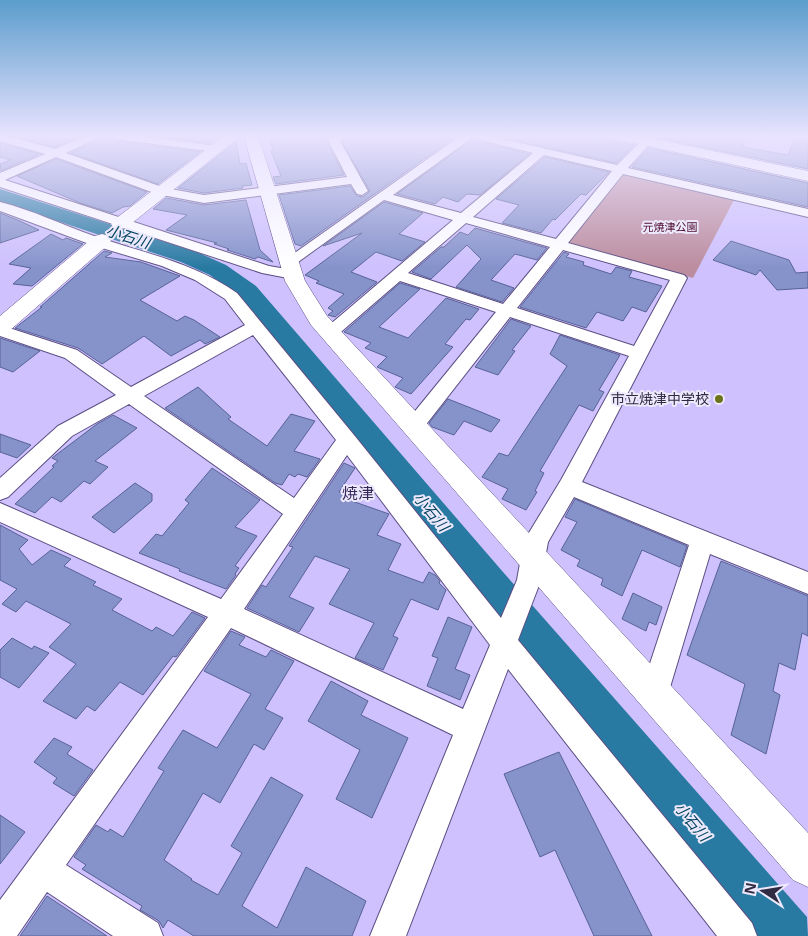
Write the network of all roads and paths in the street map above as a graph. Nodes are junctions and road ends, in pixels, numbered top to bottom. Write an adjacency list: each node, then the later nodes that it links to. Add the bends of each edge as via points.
1 (130, 180): 10 (street)
2 (177, 180): 10 (street)
3 (265, 180): 11 (street)
4 (354, 180): 11 (street); 12 (street, via 361,190)
5 (405, 180): 12 (street)
6 (509, 180): 15 (street)
7 (612, 180): 18 (street)
8 (662, 180): 14 (street)
9 (0, 183): 16 (street)
10 (162, 191): 11 (street, via 204,199); 16 (street)
11 (268, 191): 19 (street)
12 (381, 197): 15 (street); 19 (street)
13 (0, 206): 17 (street)
14 (808, 213)
15 (464, 218): 18 (street); 20 (street)
16 (122, 223): 17 (street); 19 (street, via 267,270)
17 (100, 241): 22 (street, via 210,281 231,296); 23 (street)
18 (559, 244): 21 (street); 25 (street, via 678,278)
19 (291, 268): 24 (street, via 309,308)
20 (398, 275): 21 (street); 24 (street)
21 (507, 309): 25 (street); 27 (street)
22 (256, 326): 26 (street); 28 (street)
23 (0, 328): 26 (street, via 71,354)
24 (329, 333): 27 (street)
25 (639, 353): 29 (street)
26 (130, 396): 30 (street, via 65,431); 32 (street)
27 (414, 426): 34 (street)
28 (347, 440): 32 (street); 37 (street)
29 (569, 486): 33 (street); 34 (street, via 536,541)
30 (0, 491)
31 (0, 512): 36 (street)
32 (297, 512): 36 (street)
33 (702, 540): 35 (street); 38 (street)
34 (533, 560): 37 (street, via 526,589); 38 (street)
35 (808, 583)
36 (226, 613): 39 (street); 41 (street)
37 (506, 639): 39 (street); 45 (street)
38 (654, 694): 40 (street)
39 (471, 728): 44 (street)
40 (808, 865)
41 (43, 870): 42 (street); 43 (street)
42 (0, 930)
43 (145, 936)
44 (388, 936)
45 (739, 936)

